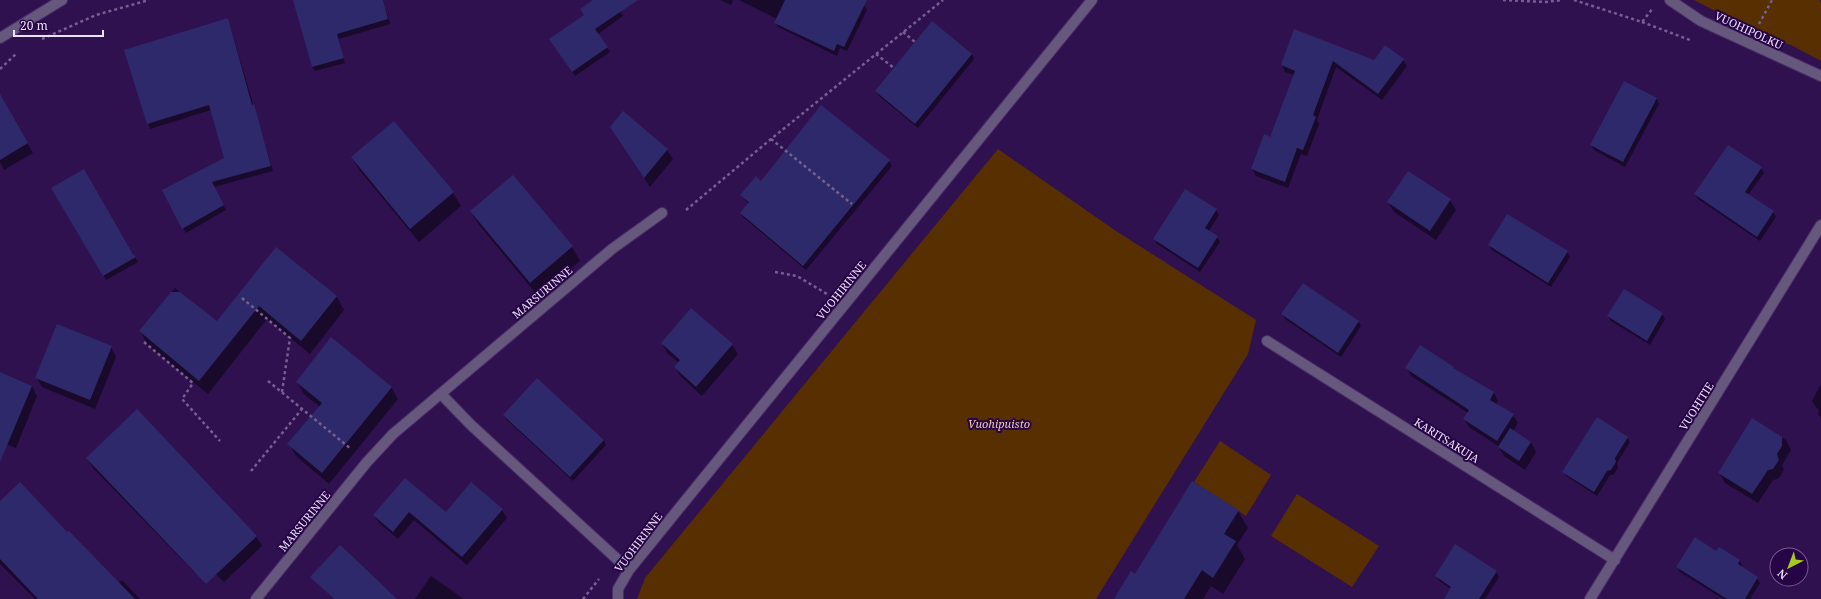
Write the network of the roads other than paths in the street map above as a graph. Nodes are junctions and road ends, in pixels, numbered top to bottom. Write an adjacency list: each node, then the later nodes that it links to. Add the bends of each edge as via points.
1 (62, 0): 4 (street)
2 (1092, 0): 11 (street, VUOHIRINNE)
3 (1670, 0): 5 (street, VUOHIPOLKU, via 1701,21)
4 (0, 38)
5 (1821, 76)
6 (662, 213): 9 (street, MARSURINNE, via 606,254)
7 (1821, 225): 10 (street, VUOHITIE)
8 (1267, 341): 10 (street, KARITSAKUJA)
9 (441, 394): 11 (street, via 471,425); 12 (street, MARSURINNE, via 393,434 367,462)
10 (1615, 560): 14 (street, VUOHITIE)
11 (629, 570): 13 (street, VUOHIRINNE, via 618,589)
12 (256, 599)
13 (618, 599)
14 (1590, 599)

